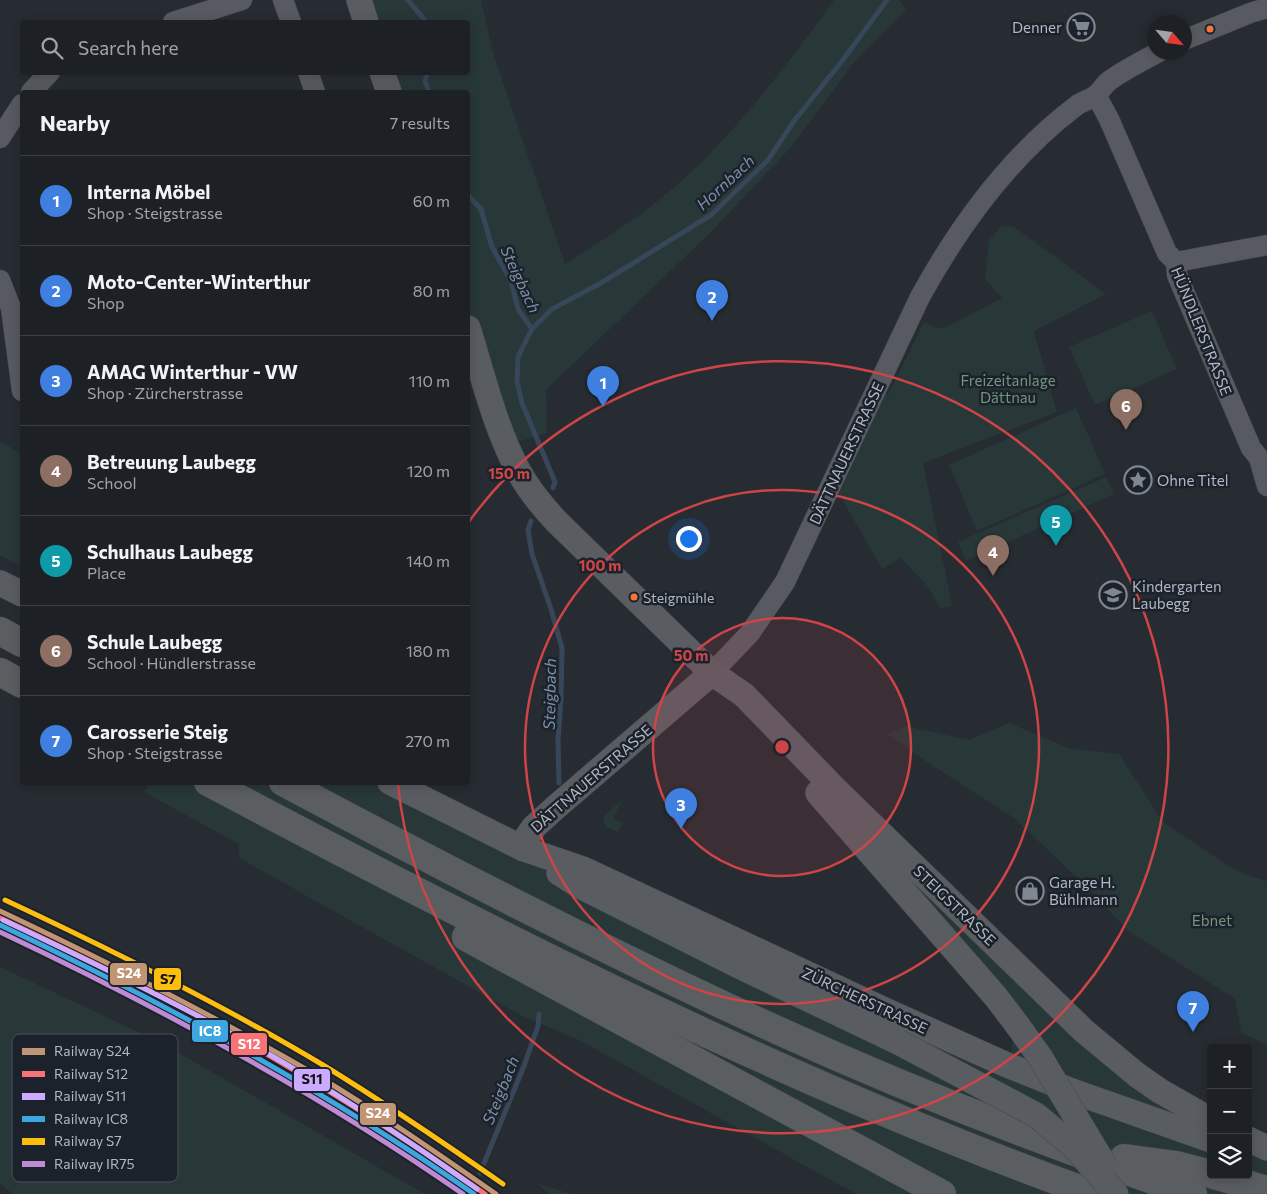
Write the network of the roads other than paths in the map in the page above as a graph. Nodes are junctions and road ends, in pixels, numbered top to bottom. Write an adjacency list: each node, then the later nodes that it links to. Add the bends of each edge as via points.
1 (242, 0): 5 (street)
2 (283, 0): 6 (street)
3 (359, 0): 7 (main road)
4 (1267, 8): 8 (street)
5 (179, 20)
6 (290, 20)
7 (365, 20)
8 (1192, 37)
9 (1147, 59): 16 (street, DÄTTNAUERSTRASSE, via 1108,82)
10 (47, 75): 13 (street)
11 (309, 75): 14 (street)
12 (383, 75): 15 (main road)
13 (33, 90)
14 (315, 90)
15 (388, 90)
16 (1096, 95): 20 (street, HÜNDLERSTRASSE, via 1167,252); 31 (street, DÄTTNAUERSTRASSE, via 1078,104 1017,160 984,198 949,248 908,320 785,582 750,633)
17 (20, 107): 18 (street)
18 (0, 138)
19 (1267, 245): 20 (street)
20 (1176, 262): 24 (street, HÜNDLERSTRASSE, via 1177,275 1251,448)
21 (0, 280): 23 (street, via 11,308)
22 (470, 334): 31 (main road, STEIGSTRASSE, via 506,445 537,500)
23 (20, 376)
24 (1263, 457): 25 (street, HÜNDLERSTRASSE)
25 (1267, 486)
26 (0, 583): 27 (main road)
27 (20, 593)
28 (0, 631): 29 (highway)
29 (20, 642)
30 (0, 672): 32 (highway)
31 (712, 673): 36 (main road, DÄTTNAUERSTRASSE, via 556,806 534,827); 38 (main road, STEIGSTRASSE, via 744,695 836,790 1084,1031 1137,1074); 51 (main road, STEIGSTRASSE, bridge, via 732,706 818,792 996,997 1044,1065)
32 (20, 683)
33 (214, 785): 37 (highway)
34 (290, 785): 42 (highway, via 438,865 737,1012 904,1085)
35 (396, 785): 36 (main road, ZÜRCHERSTRASSE)
36 (522, 848): 39 (main road, ZÜRCHERSTRASSE, via 583,869 1007,1065); 50 (main road, ZÜRCHERSTRASSE, bridge, via 578,885 898,1042 1036,1115 1073,1146)
37 (333, 849): 48 (highway, via 467,938); 49 (highway, via 533,951 732,1046 892,1116)
38 (1207, 1118)
39 (1207, 1139)
40 (1252, 1141): 41 (main road)
41 (1267, 1148)
42 (1075, 1152): 45 (highway, via 1176,1165); 52 (highway)
43 (1252, 1154): 44 (main road)
44 (1267, 1158)
45 (1207, 1174)
46 (1227, 1179): 47 (highway)
47 (1267, 1190)
48 (942, 1194)
49 (1093, 1194)
50 (1116, 1194)
51 (1121, 1194)
52 (1193, 1194)

